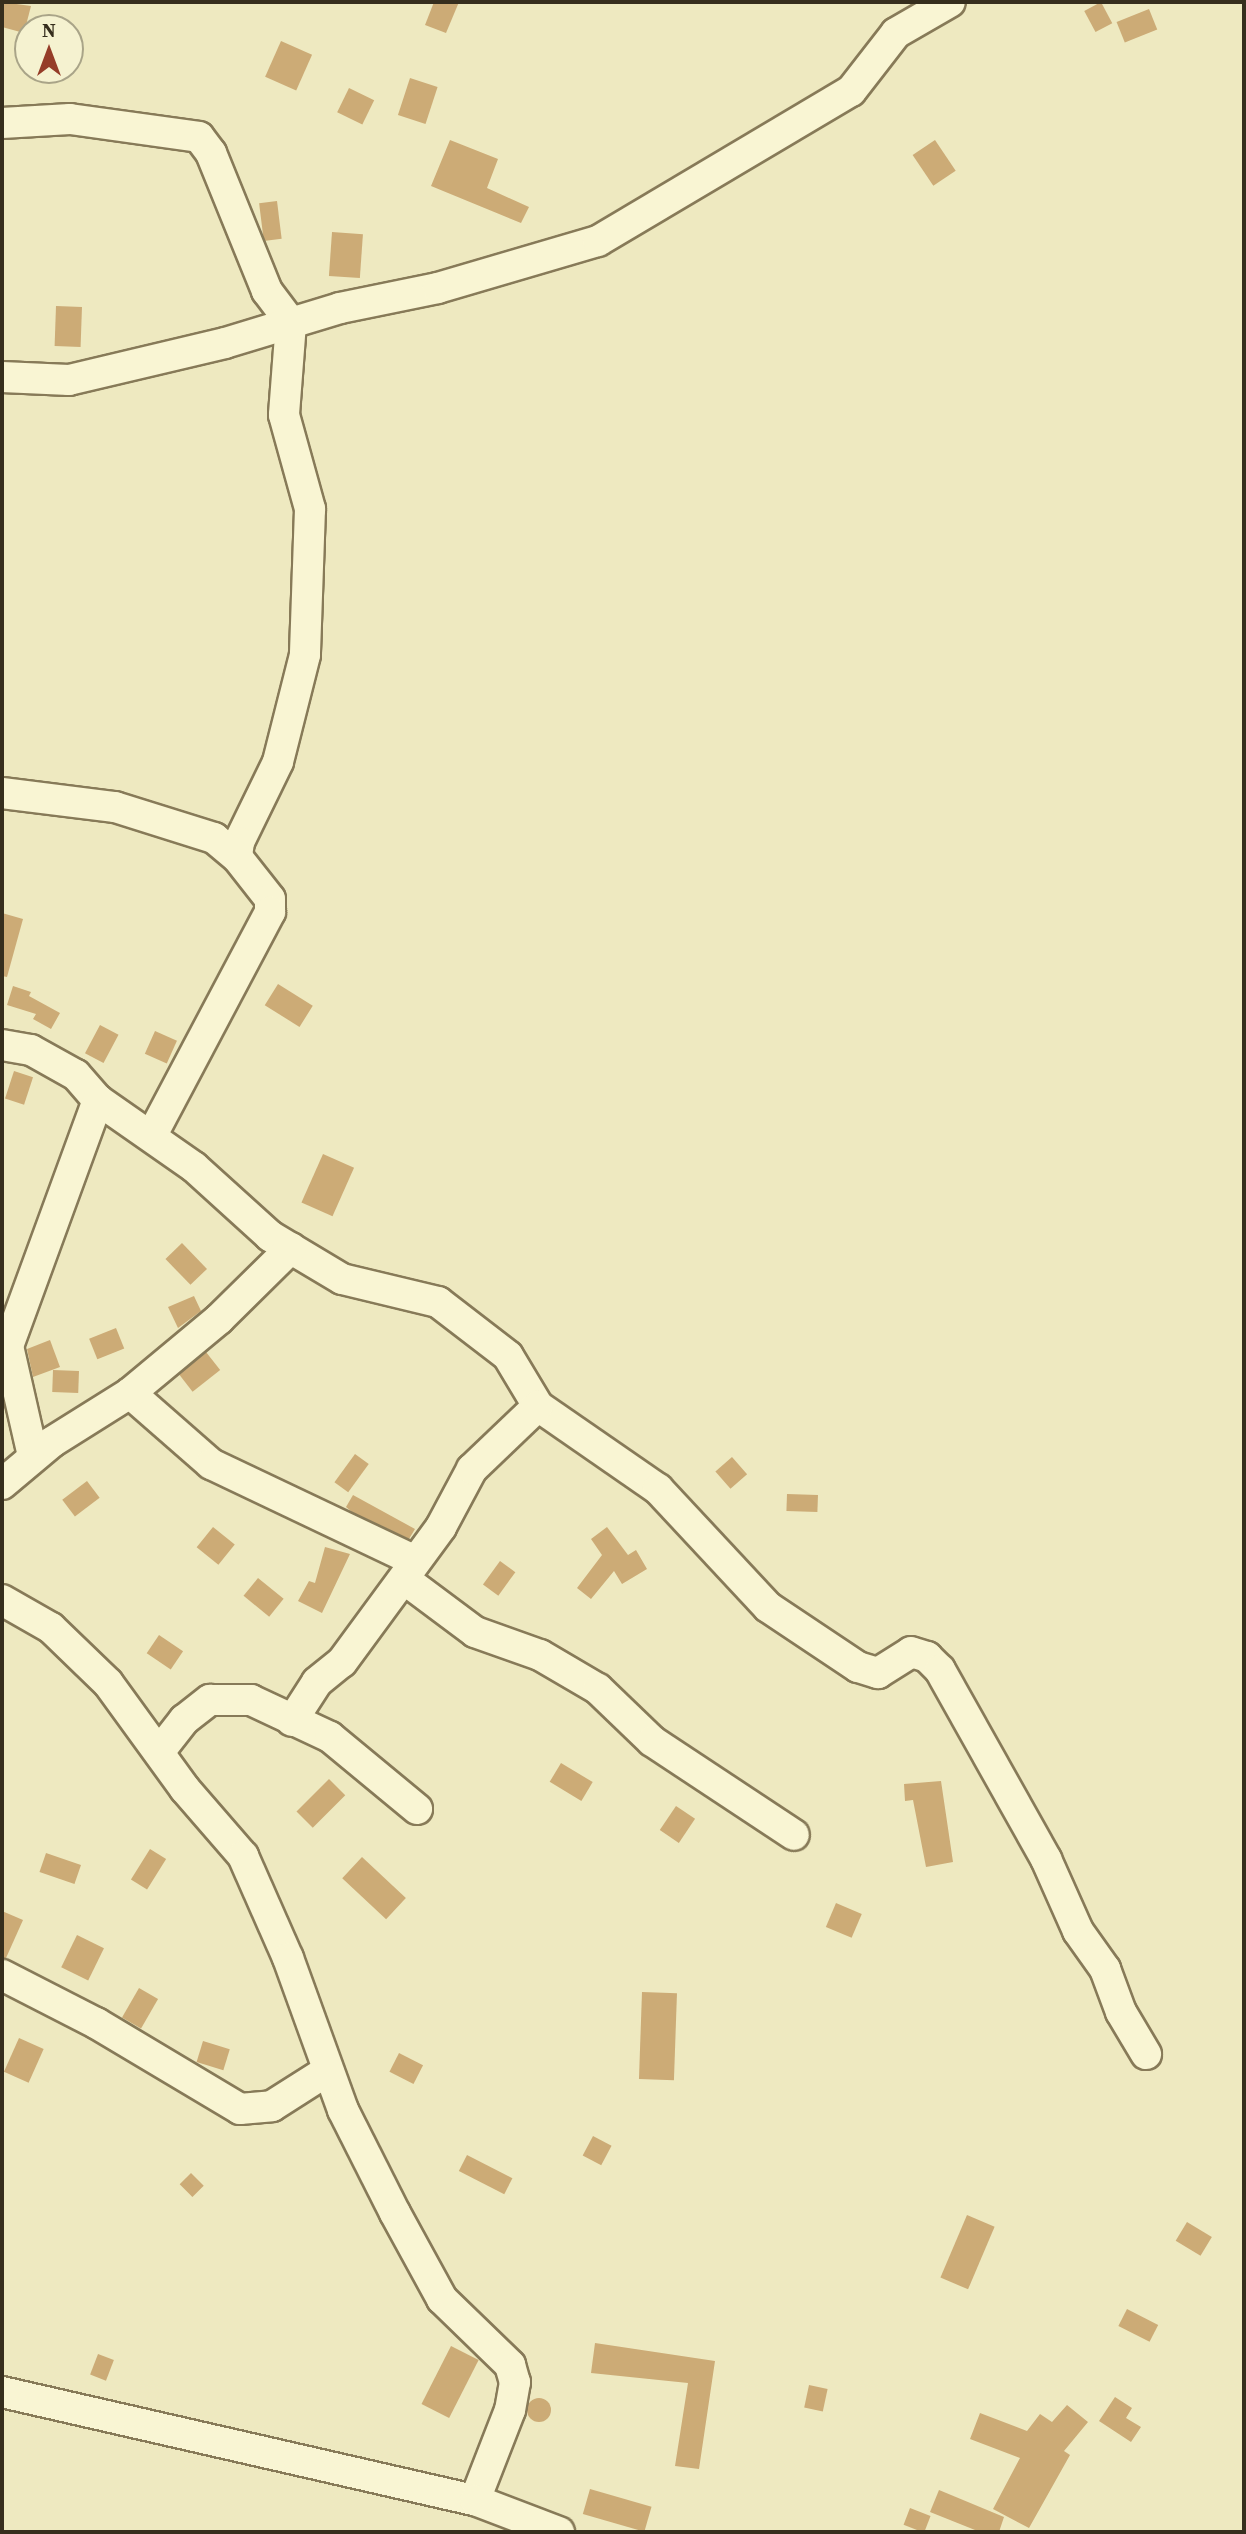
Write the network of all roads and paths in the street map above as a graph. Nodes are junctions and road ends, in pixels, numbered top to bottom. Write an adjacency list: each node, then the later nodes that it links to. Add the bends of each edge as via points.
1 (950, 2): 3 (street, via 896,33 851,91 598,241 438,288)
2 (2, 123): 3 (street, via 70,119 199,137 211,153 267,291)
3 (291, 323): 4 (street, via 69,380); 6 (street, via 284,415 310,509 305,655 278,762 239,842)
4 (2, 377)
5 (2, 793): 6 (street, via 115,807 214,838)
6 (237, 857): 9 (street, via 270,899 270,912)
7 (2, 1045): 8 (street, via 32,1050 76,1075)
8 (98, 1100): 9 (street); 13 (street, via 8,1346)
9 (152, 1135): 10 (street, via 270,1236)
10 (291, 1248): 11 (street, via 219,1319); 12 (street, via 342,1279 438,1301 508,1356)
11 (130, 1393): 13 (street); 15 (street, via 211,1464)
12 (538, 1406): 15 (street, via 472,1469 441,1527); 22 (street, via 658,1489 768,1607 858,1667 878,1673 911,1652 926,1657 940,1670 1046,1859 1077,1931 1105,1969 1121,2012)
13 (33, 1456): 14 (street)
14 (2, 1484)
15 (409, 1570): 17 (street, via 342,1662 317,1682); 20 (street, via 475,1632 540,1655 598,1689 652,1741)
16 (2, 1600): 18 (street, via 51,1629 82,1657)
17 (292, 1721): 18 (street, via 251,1700 210,1700 184,1720); 19 (street, via 330,1737)
18 (159, 1752): 23 (street, via 243,1856 288,1958)
19 (417, 1809)
20 (794, 1835)
21 (2, 1975): 23 (street, via 96,2023 240,2109 272,2106)
22 (1146, 2053)
23 (327, 2071): 25 (street, via 442,2299 510,2365 515,2382 510,2410)
24 (2, 2392): 25 (street)
25 (475, 2500): 26 (street)
26 (559, 2532)

